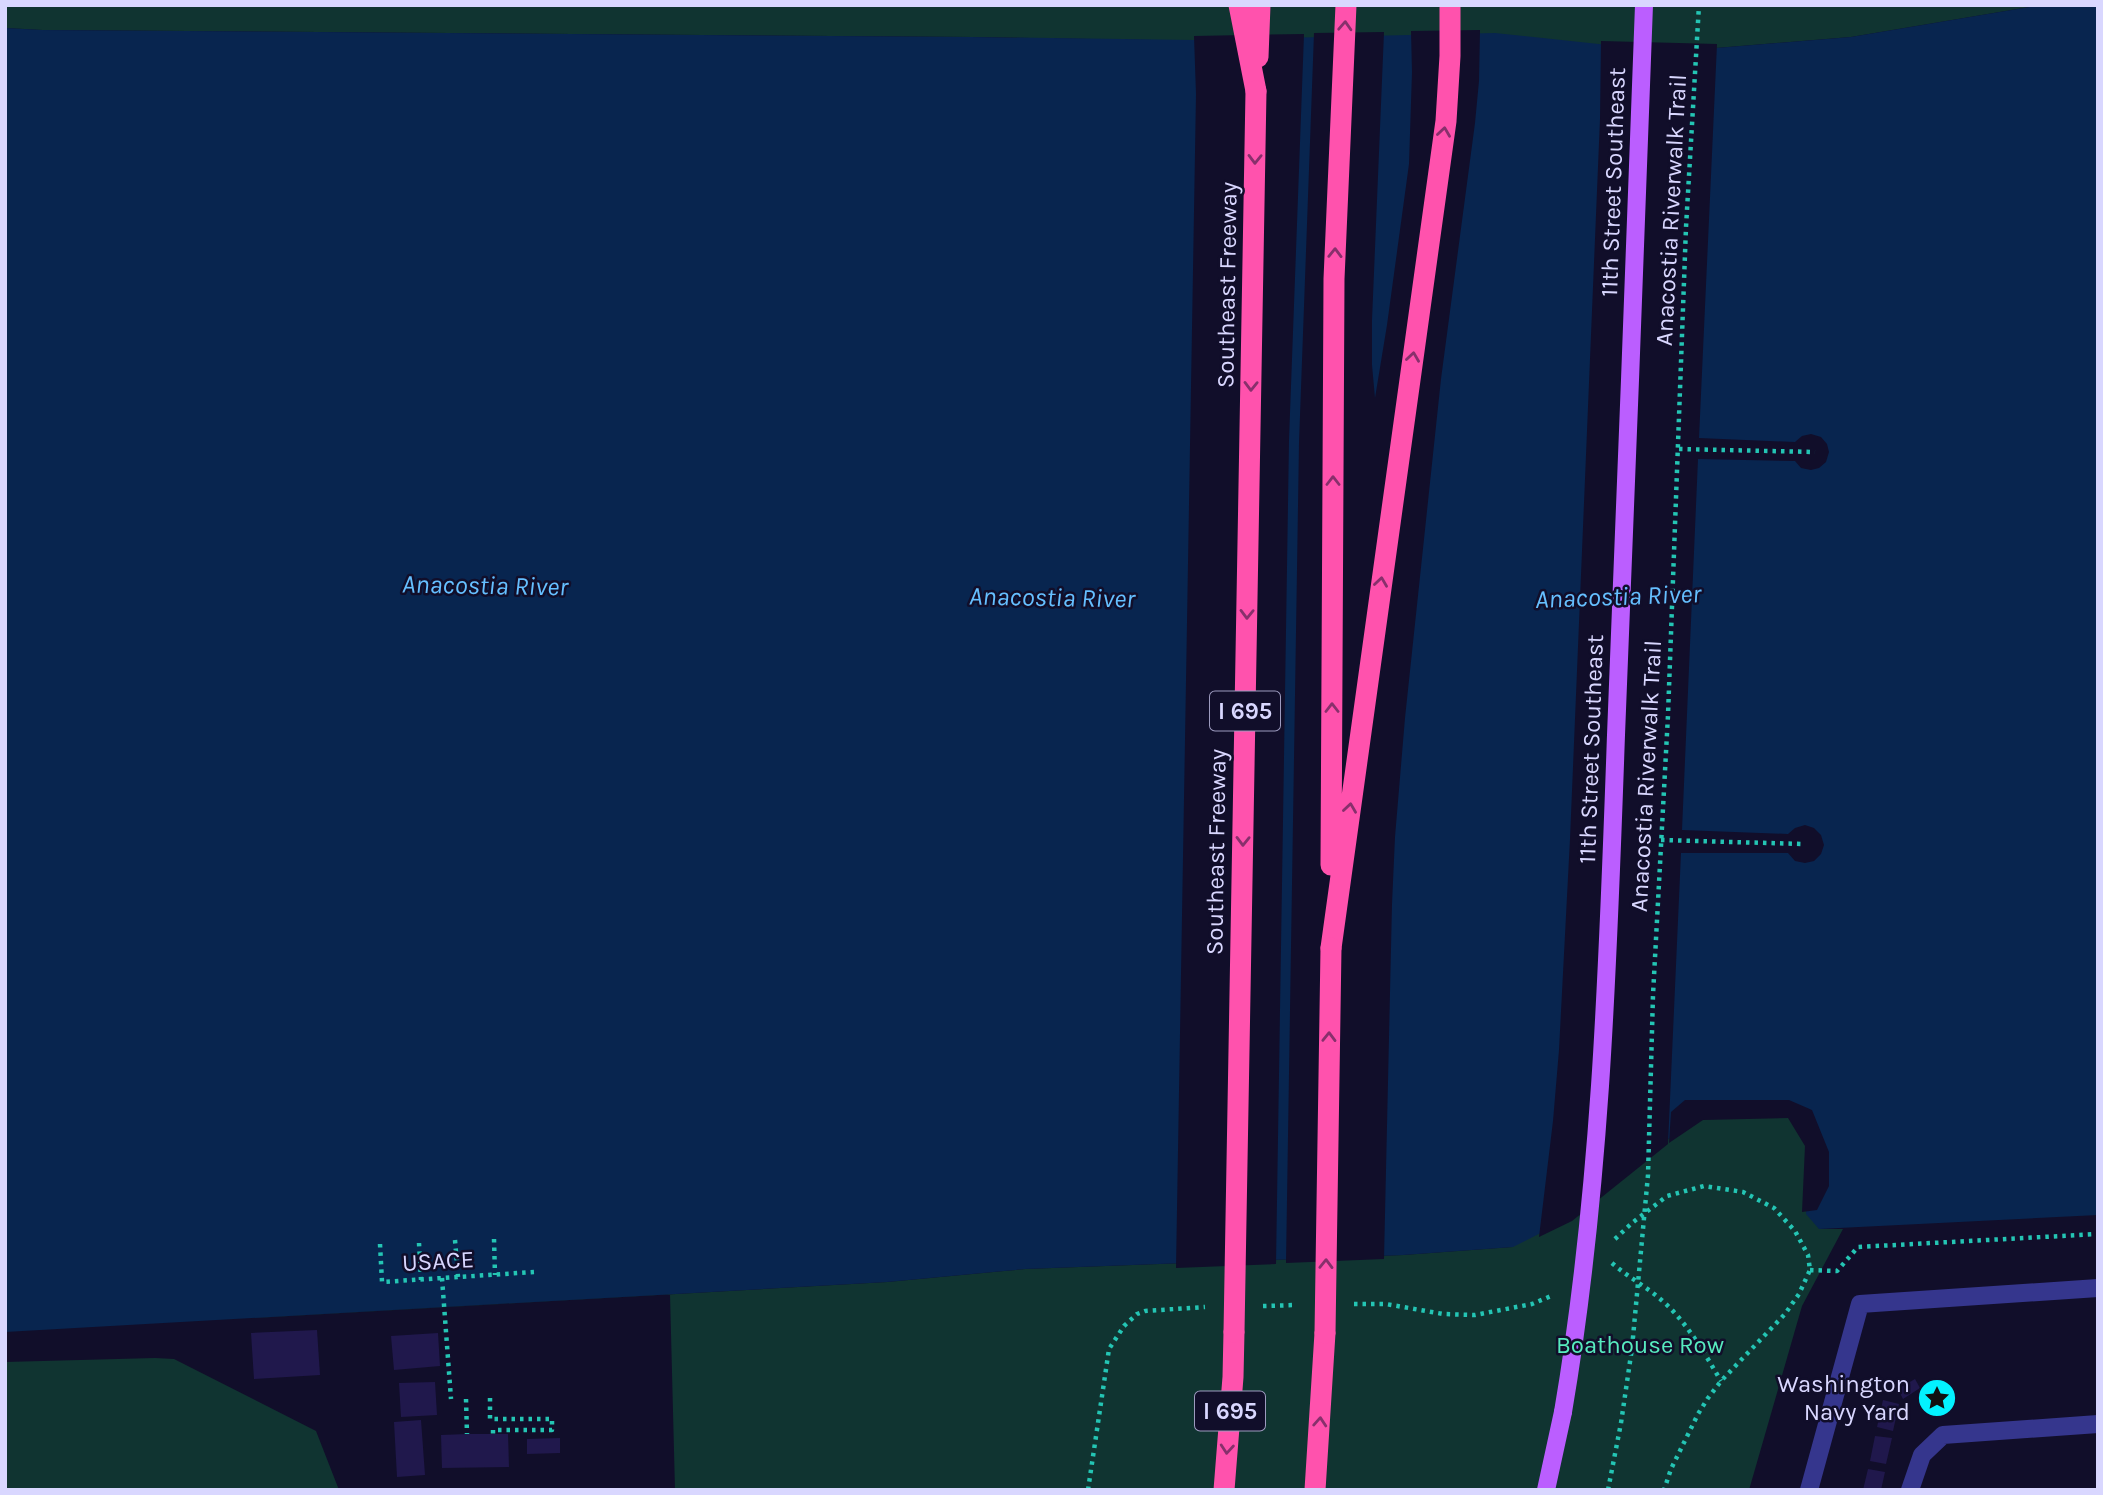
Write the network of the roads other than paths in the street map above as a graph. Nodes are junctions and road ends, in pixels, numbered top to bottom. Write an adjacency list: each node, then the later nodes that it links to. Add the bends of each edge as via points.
1 (1239, 5): 6 (highway)
2 (1260, 5): 6 (highway, Southeast Freeway / I 695)
3 (1346, 5): 7 (highway, one-way to 3, via 1335,279)
4 (1450, 5): 7 (highway, one-way to 4, via 1446,121)
5 (1644, 5): 12 (main road, 11th Street Southeast, bridge, via 1609,912 1593,1176 1563,1412)
6 (1256, 91): 10 (highway, Southeast Freeway / I 695, one-way to 10, bridge, via 1233,1377)
7 (1331, 948): 11 (highway, one-way to 7, bridge, via 1325,1333)
8 (2098, 1288): 13 (lane, via 1860,1304)
9 (2098, 1424): 14 (lane, via 1943,1435 1922,1455)
10 (1224, 1490)
11 (1315, 1490)
12 (1546, 1490)
13 (1809, 1490)
14 (1910, 1490)

